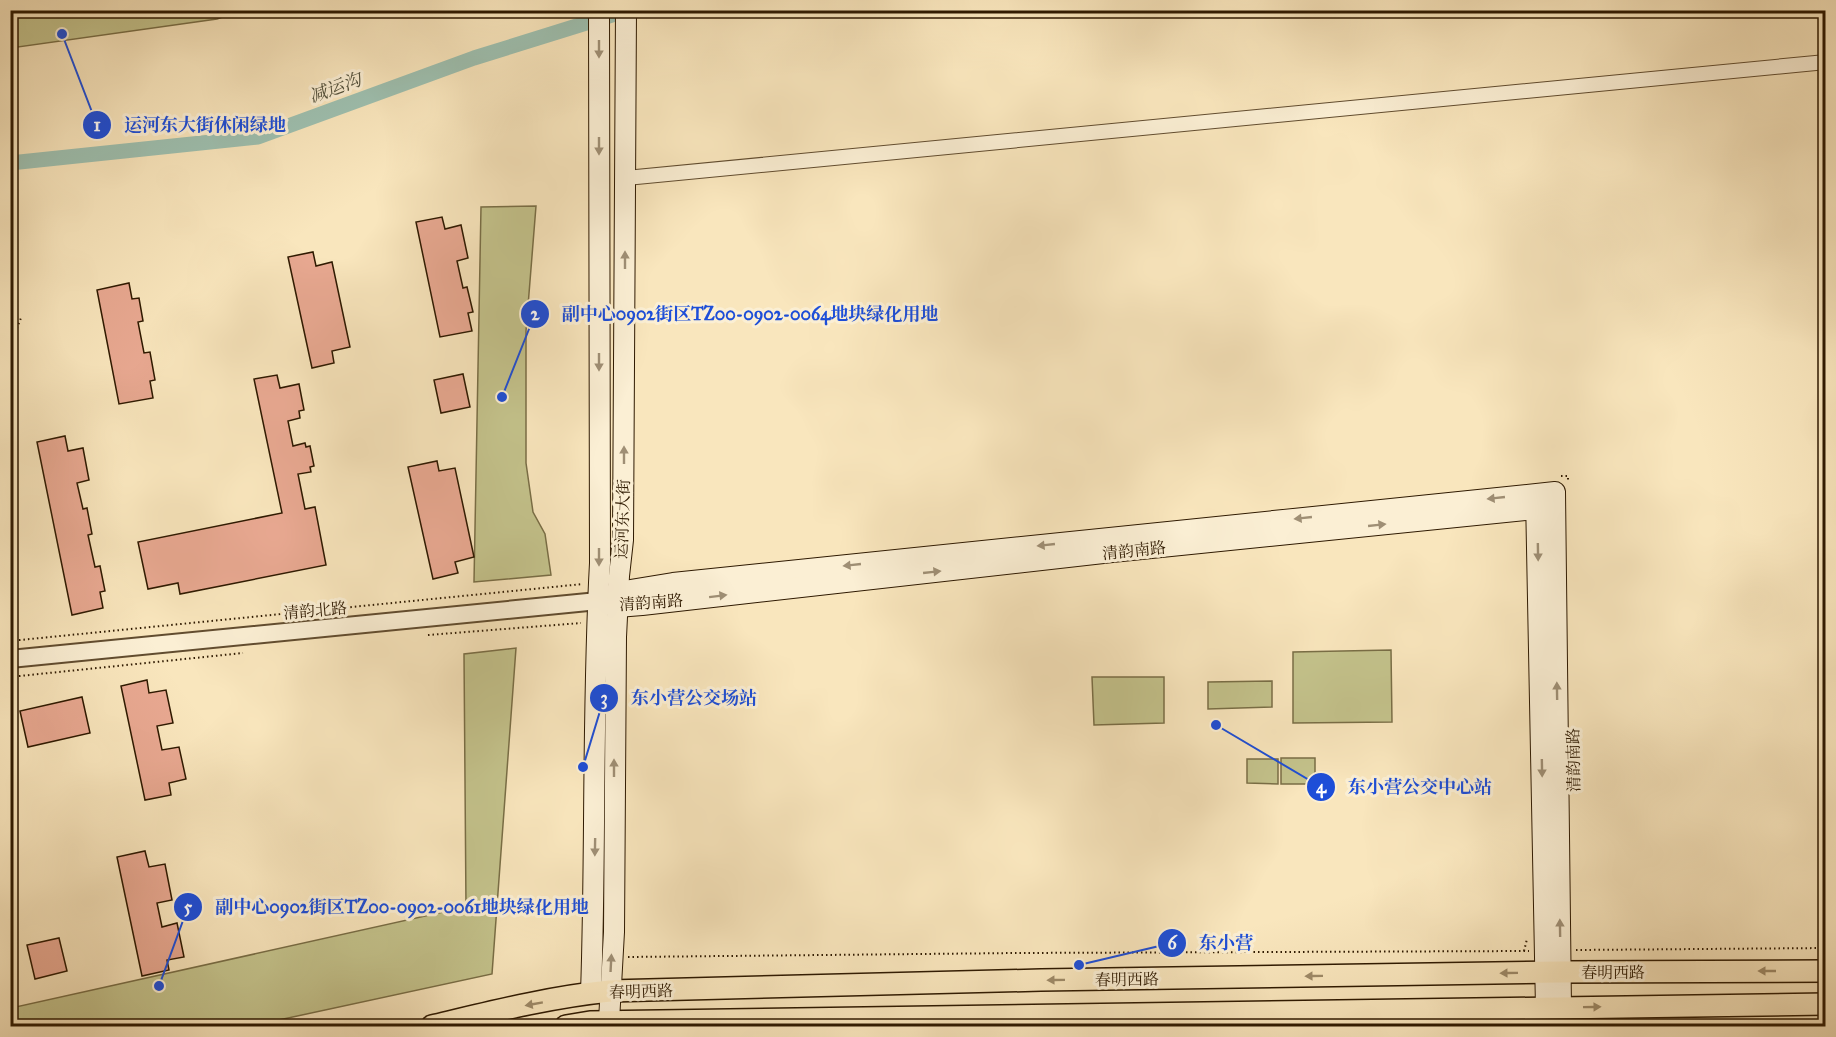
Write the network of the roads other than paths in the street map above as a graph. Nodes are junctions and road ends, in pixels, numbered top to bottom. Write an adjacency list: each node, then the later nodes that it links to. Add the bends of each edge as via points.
1 (599, 10): 6 (main road, 运河东大街, one-way to 6)
2 (626, 10): 4 (main road, 运河东大街)
3 (1826, 62): 4 (street)
4 (626, 178): 5 (main road, 运河东大街, one-way to 4, via 623,540)
5 (617, 599): 6 (main road, 清韵南路); 9 (main road, 清韵南路, via 674,583 1542,503); 10 (main road, 运河东大街, one-way to 5, via 612,957 614,932)
6 (598, 601): 7 (street, 清韵北路); 10 (main road, 运河东大街, one-way to 10, via 594,933)
7 (10, 659)
8 (1826, 970): 9 (main road, 春明西路, one-way to 9)
9 (1552, 972): 10 (main road, 春明西路, one-way to 10); 12 (main road, 清韵南路)
10 (601, 992): 13 (main road, 运河东大街); 14 (main road, 春明西路, one-way to 14)
11 (1826, 1004): 12 (main road, 春明西路, one-way to 11)
12 (1553, 1008): 13 (main road, 春明西路)
13 (600, 1024): 15 (main road, 春明西路)
14 (432, 1026)
15 (566, 1026)

